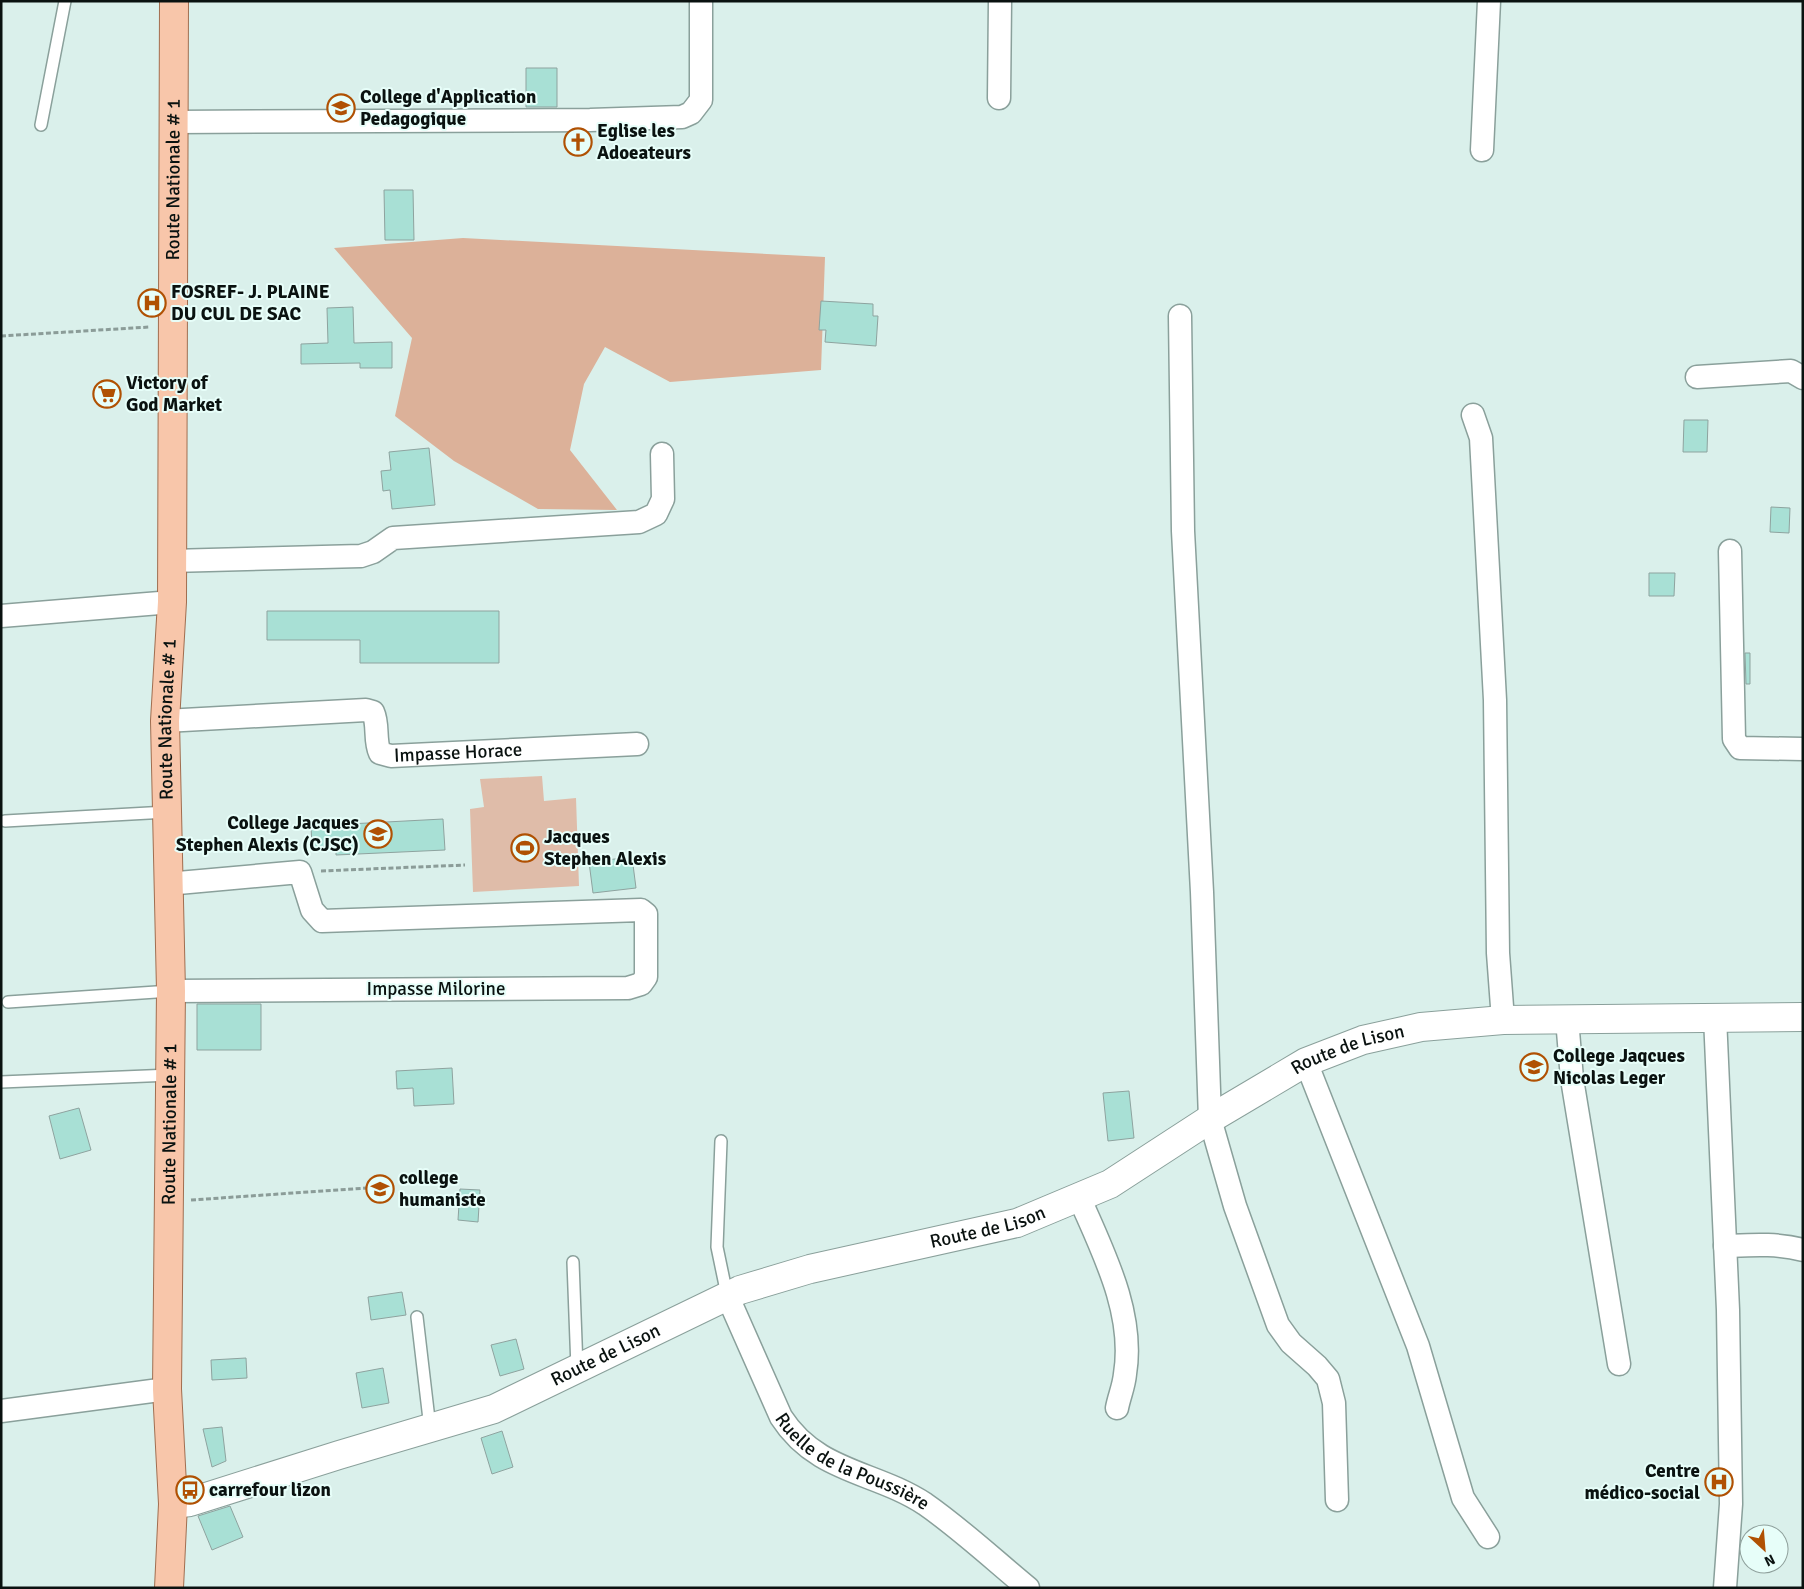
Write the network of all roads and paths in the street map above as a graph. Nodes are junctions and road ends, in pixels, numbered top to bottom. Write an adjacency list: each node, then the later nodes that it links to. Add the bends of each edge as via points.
1 (64, 1): 8 (lane)
2 (174, 1): 7 (main road, Route Nationale # 1)
3 (701, 1): 7 (street, via 701,100 691,114 682,117)
4 (1000, 1): 6 (street)
5 (1489, 1): 9 (street)
6 (999, 98)
7 (174, 122): 11 (main road, Route Nationale # 1)
8 (41, 125)
9 (1482, 150)
10 (1180, 316): 38 (street, via 1183,531)
11 (173, 325): 12 (path); 18 (main road, Route Nationale # 1)
12 (1, 336)
13 (1697, 377): 14 (street, via 1791,371)
14 (1803, 378)
15 (1474, 415): 34 (street, via 1481,438 1494,700 1498,952)
16 (662, 454): 18 (street, via 663,499 656,514 639,522 393,538 361,556)
17 (1730, 551): 23 (street, via 1734,739 1740,748)
18 (171, 562): 19 (main road, Route Nationale # 1)
19 (172, 602): 20 (street); 21 (main road, Route Nationale # 1)
20 (1, 616)
21 (165, 721): 22 (street, Impasse Horace, via 366,710 373,712 375,717 380,753 391,756); 24 (main road, Route Nationale # 1)
22 (637, 744)
23 (1803, 749)
24 (167, 812): 25 (lane); 28 (main road, Route Nationale # 1)
25 (5, 821)
26 (465, 865): 27 (path)
27 (300, 872): 28 (street); 29 (street, Impasse Milorine, via 312,910 322,921 641,910 646,914 646,977 641,984 628,988)
28 (167, 884): 29 (main road, Route Nationale # 1)
29 (170, 991): 30 (lane); 36 (main road, Route Nationale # 1)
30 (8, 1002)
31 (1715, 1017): 32 (street, Route de Lison); 33 (street, Route de Lison); 43 (street)
32 (1803, 1017)
33 (1567, 1019): 34 (street, Route de Lison); 48 (street, via 1572,1080)
34 (1503, 1020): 35 (street, Route de Lison, via 1421,1027 1363,1040)
35 (1306, 1062): 38 (street, Route de Lison); 56 (street, via 1418,1346 1463,1498)
36 (171, 1075): 37 (lane); 42 (main road, Route Nationale # 1)
37 (1, 1082)
38 (1210, 1119): 41 (street, Route de Lison, via 1110,1184); 54 (street, via 1235,1206 1278,1325 1291,1343 1328,1379 1334,1403)
39 (721, 1141): 46 (lane, via 718,1247)
40 (367, 1188): 42 (path)
41 (1079, 1197): 46 (street, Route de Lison, via 1018,1223 810,1269); 51 (street, via 1111,1271 1125,1324 1126,1374)
42 (170, 1202): 50 (main road, Route Nationale # 1)
43 (1725, 1246): 44 (street, via 1764,1244); 59 (street, via 1731,1504)
44 (1803, 1250)
45 (572, 1262): 49 (lane)
46 (727, 1295): 49 (street, Route de Lison); 58 (street, Ruelle de la Poussière, via 773,1400 793,1435 823,1458 924,1504)
47 (417, 1317): 53 (lane)
48 (1619, 1364)
49 (577, 1369): 53 (street, Route de Lison, via 494,1409)
50 (167, 1389): 52 (street); 55 (main road, Route Nationale # 1)
51 (1117, 1408)
52 (1, 1410)
53 (430, 1428): 55 (street, Route de Lison, via 190,1502)
54 (1337, 1500)
55 (173, 1504): 57 (main road, Route Nationale # 1)
56 (1488, 1537)
57 (169, 1588)
58 (1028, 1588)
59 (1725, 1588)

